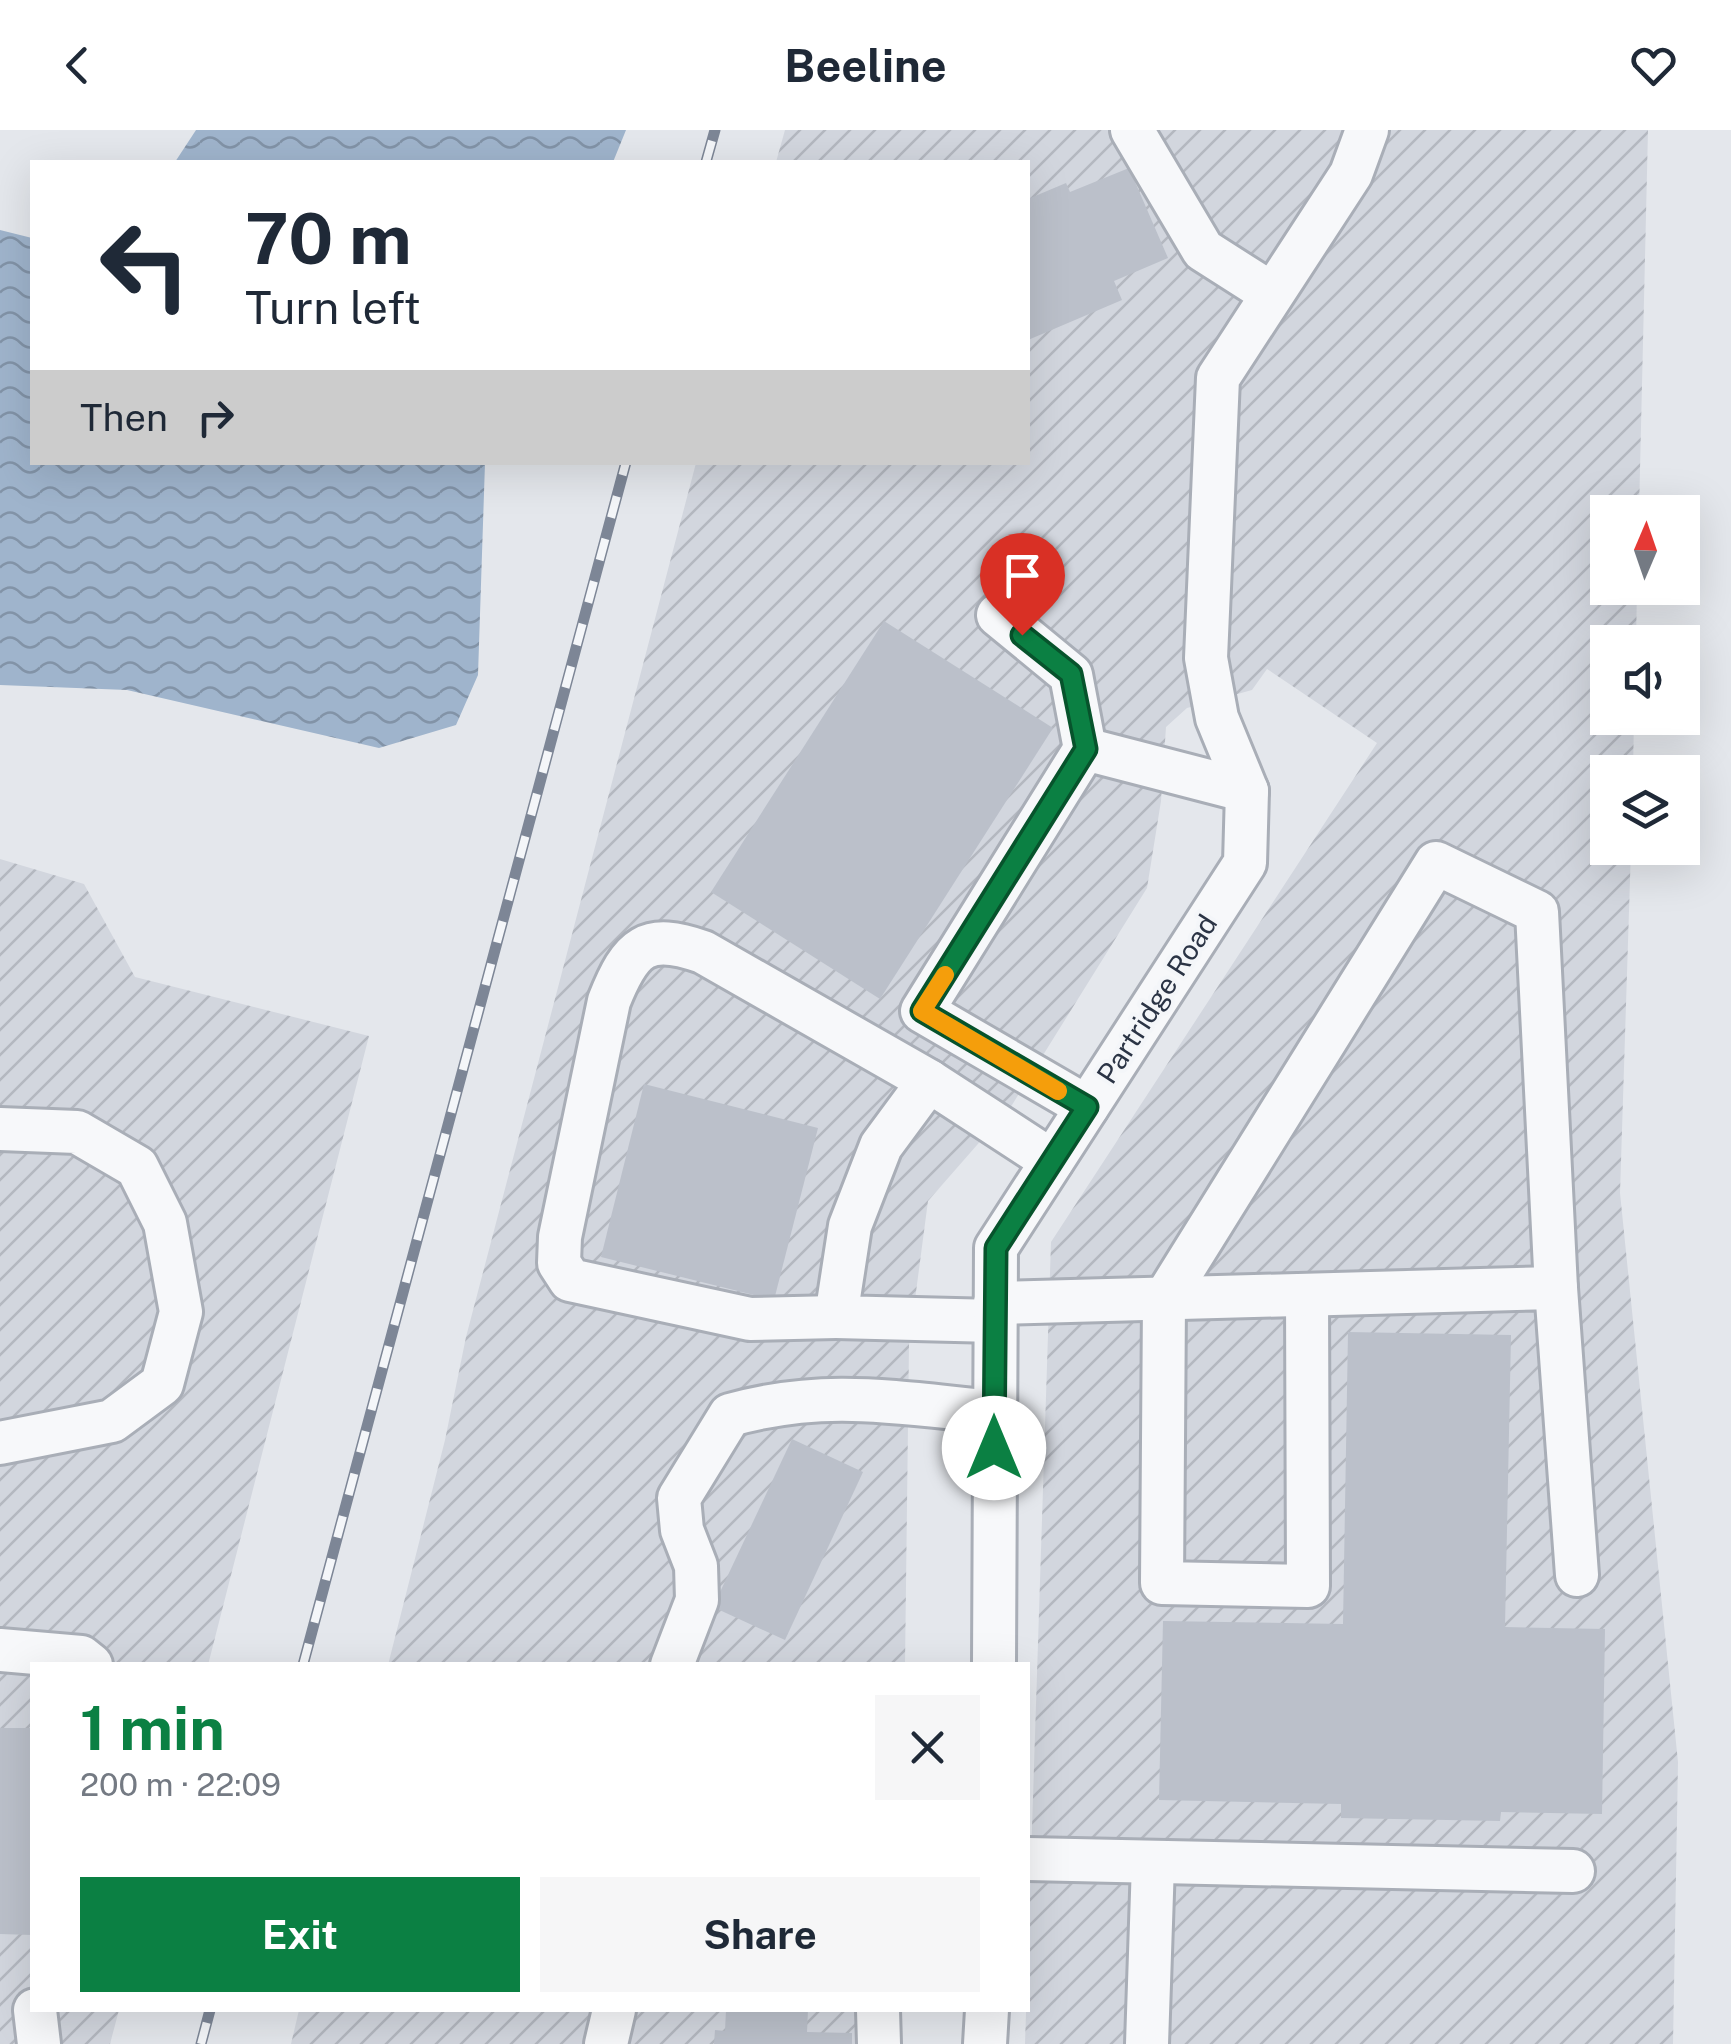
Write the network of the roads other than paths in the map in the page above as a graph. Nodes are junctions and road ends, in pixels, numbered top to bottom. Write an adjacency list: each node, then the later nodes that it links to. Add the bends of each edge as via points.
1 (1132, 130): 3 (street, via 1203,250)
2 (1366, 130): 3 (street, via 1350,174)
3 (1272, 294): 6 (street, via 1218,378 1206,658 1216,718)
4 (998, 615): 5 (street, via 1071,674)
5 (1086, 749): 6 (street); 8 (street, via 922,1011)
6 (1247, 791): 8 (street, Partridge Road, via 1245,863)
7 (929, 1081): 10 (street); 15 (street, via 882,1146 850,1226); 15 (street, via 704,952 668,940 645,946 616,984 559,1264 570,1280 750,1319)
8 (1087, 1107): 10 (street, Partridge Road)
9 (0, 1129): 17 (street, via 77,1132 137,1167 165,1223 181,1312 162,1384 112,1421)
10 (1052, 1161): 14 (street, Partridge Road, via 996,1248)
11 (1556, 1288): 12 (street); 13 (street, via 1538,912 1436,863); 18 (street)
12 (1307, 1295): 13 (street); 13 (street, via 1308,1586 1162,1582)
13 (1164, 1300): 14 (street)
14 (995, 1312): 15 (street); 16 (street, Partridge Road)
15 (836, 1317)
16 (995, 1412): 21 (street, via 838,1397 782,1400 730,1414 679,1498 698,1600); 22 (street, Partridge Road)
17 (0, 1444)
18 (1578, 1575)
19 (0, 1650): 20 (street)
20 (87, 1662)
21 (673, 1662)
22 (994, 1662)
23 (1030, 1859): 24 (street)
24 (1153, 1863): 25 (street); 36 (street)
25 (1573, 1871)
26 (30, 1991): 27 (street)
27 (0, 2000)
28 (35, 2012): 32 (street)
29 (614, 2012): 33 (street)
30 (878, 2012): 34 (street)
31 (987, 2012): 35 (street)
32 (40, 2044)
33 (606, 2044)
34 (879, 2044)
35 (986, 2044)
36 (1147, 2044)

